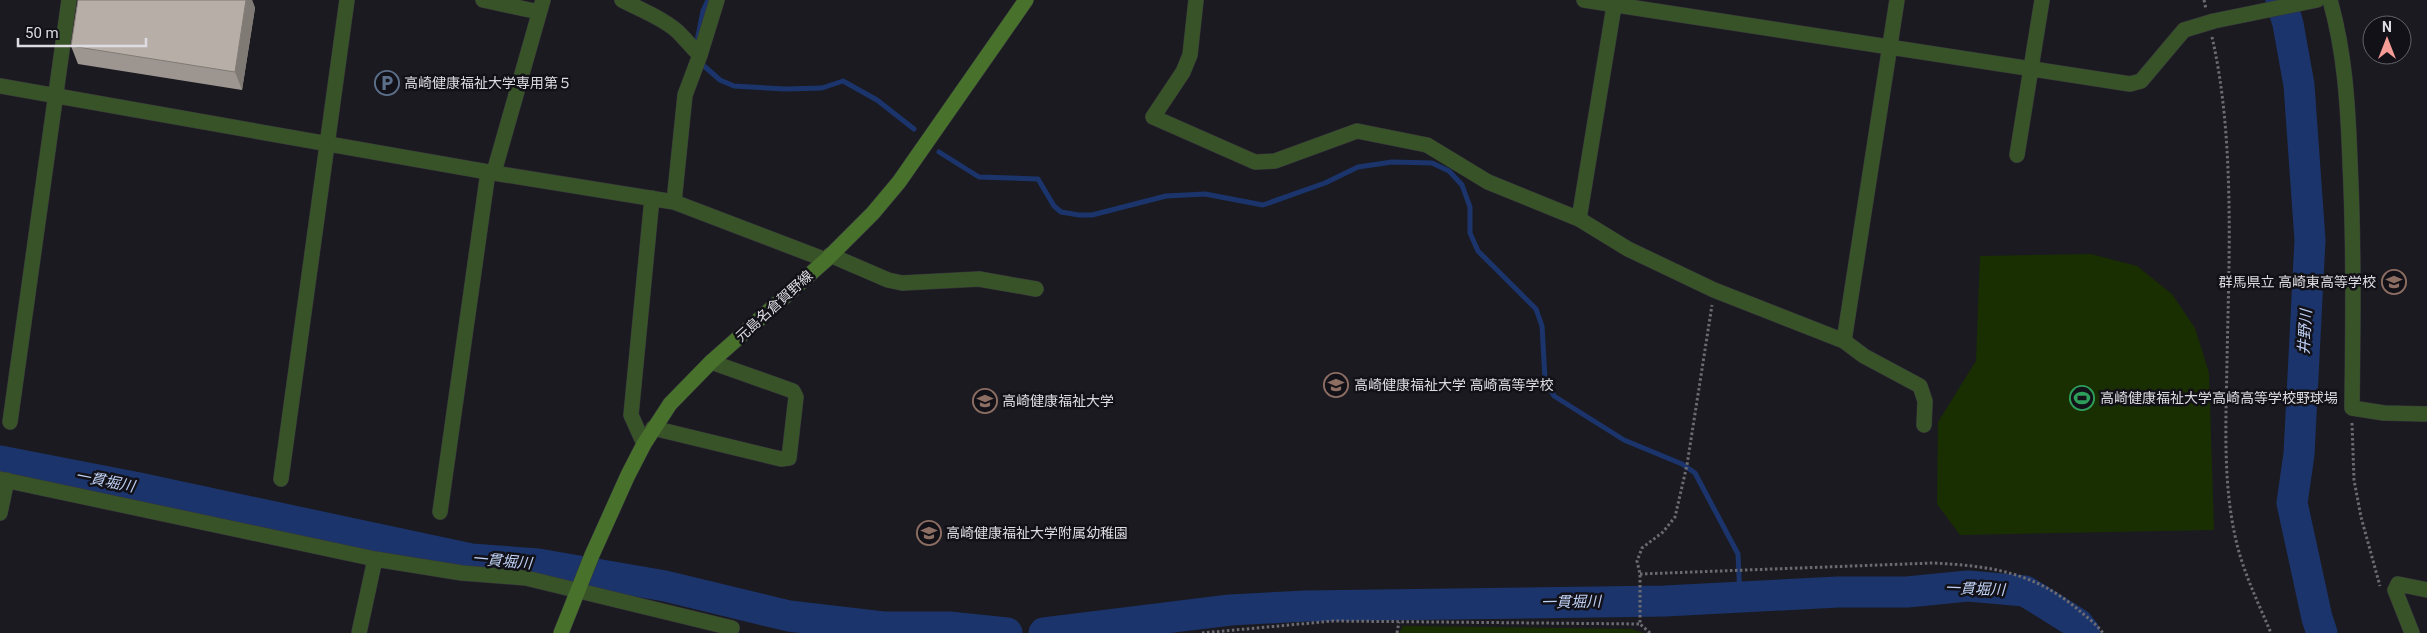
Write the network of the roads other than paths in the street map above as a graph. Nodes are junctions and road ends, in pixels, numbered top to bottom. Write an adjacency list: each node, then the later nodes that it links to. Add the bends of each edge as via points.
1 (68, 0): 19 (street)
2 (347, 0): 20 (street)
3 (483, 0): 14 (street)
4 (622, 0): 16 (street, via 681,34)
5 (717, 0): 16 (street)
6 (1026, 0): 26 (main road, 元島名倉賀野線, via 899,182)
7 (1196, 0): 25 (street, via 1190,55 1183,72 1153,117 1255,162 1275,161 1358,131 1427,145 1488,182)
8 (1584, 0): 13 (street)
9 (1898, 0): 15 (street)
10 (2042, 0): 17 (street)
11 (2317, 0): 17 (street, via 2184,30 2141,82 2130,84)
12 (2330, 0): 30 (street, via 2340,36 2347,88 2353,216 2352,408)
13 (1614, 2): 15 (street); 25 (street)
14 (541, 6): 22 (street)
15 (1891, 47): 17 (street); 28 (street)
16 (700, 55): 24 (street, via 685,94)
17 (2031, 68): 21 (street)
18 (0, 86): 19 (street)
19 (56, 96): 20 (street); 31 (street)
20 (327, 144): 22 (street); 35 (street)
21 (2017, 155)
22 (491, 172): 23 (street); 37 (street)
23 (652, 198): 24 (street); 34 (street, via 631,415)
24 (674, 202): 26 (street)
25 (1579, 219): 28 (street, via 1628,249 1714,290)
26 (828, 257): 27 (street, via 888,280 979,279); 29 (main road, 元島名倉賀野線)
27 (1036, 289)
28 (1844, 341): 32 (street, via 1864,356 1920,386 1925,401)
29 (711, 362): 33 (main road, 元島名倉賀野線, via 670,404); 33 (street, via 792,391 796,397 789,458 781,459)
30 (2427, 414)
31 (10, 422)
32 (1924, 424)
33 (653, 428): 34 (main road, 元島名倉賀野線)
34 (644, 444): 40 (main road, 元島名倉賀野線)
35 (281, 479)
36 (4, 480): 38 (street); 39 (street)
37 (440, 512)
38 (0, 513)
39 (375, 559): 40 (street, via 462,573 526,578); 43 (street)
40 (578, 590): 42 (street); 44 (main road, 元島名倉賀野線)
41 (2427, 590): 45 (street, via 2398,584 2395,590)
42 (732, 628)
43 (359, 633)
44 (561, 633)
45 (2412, 633)

